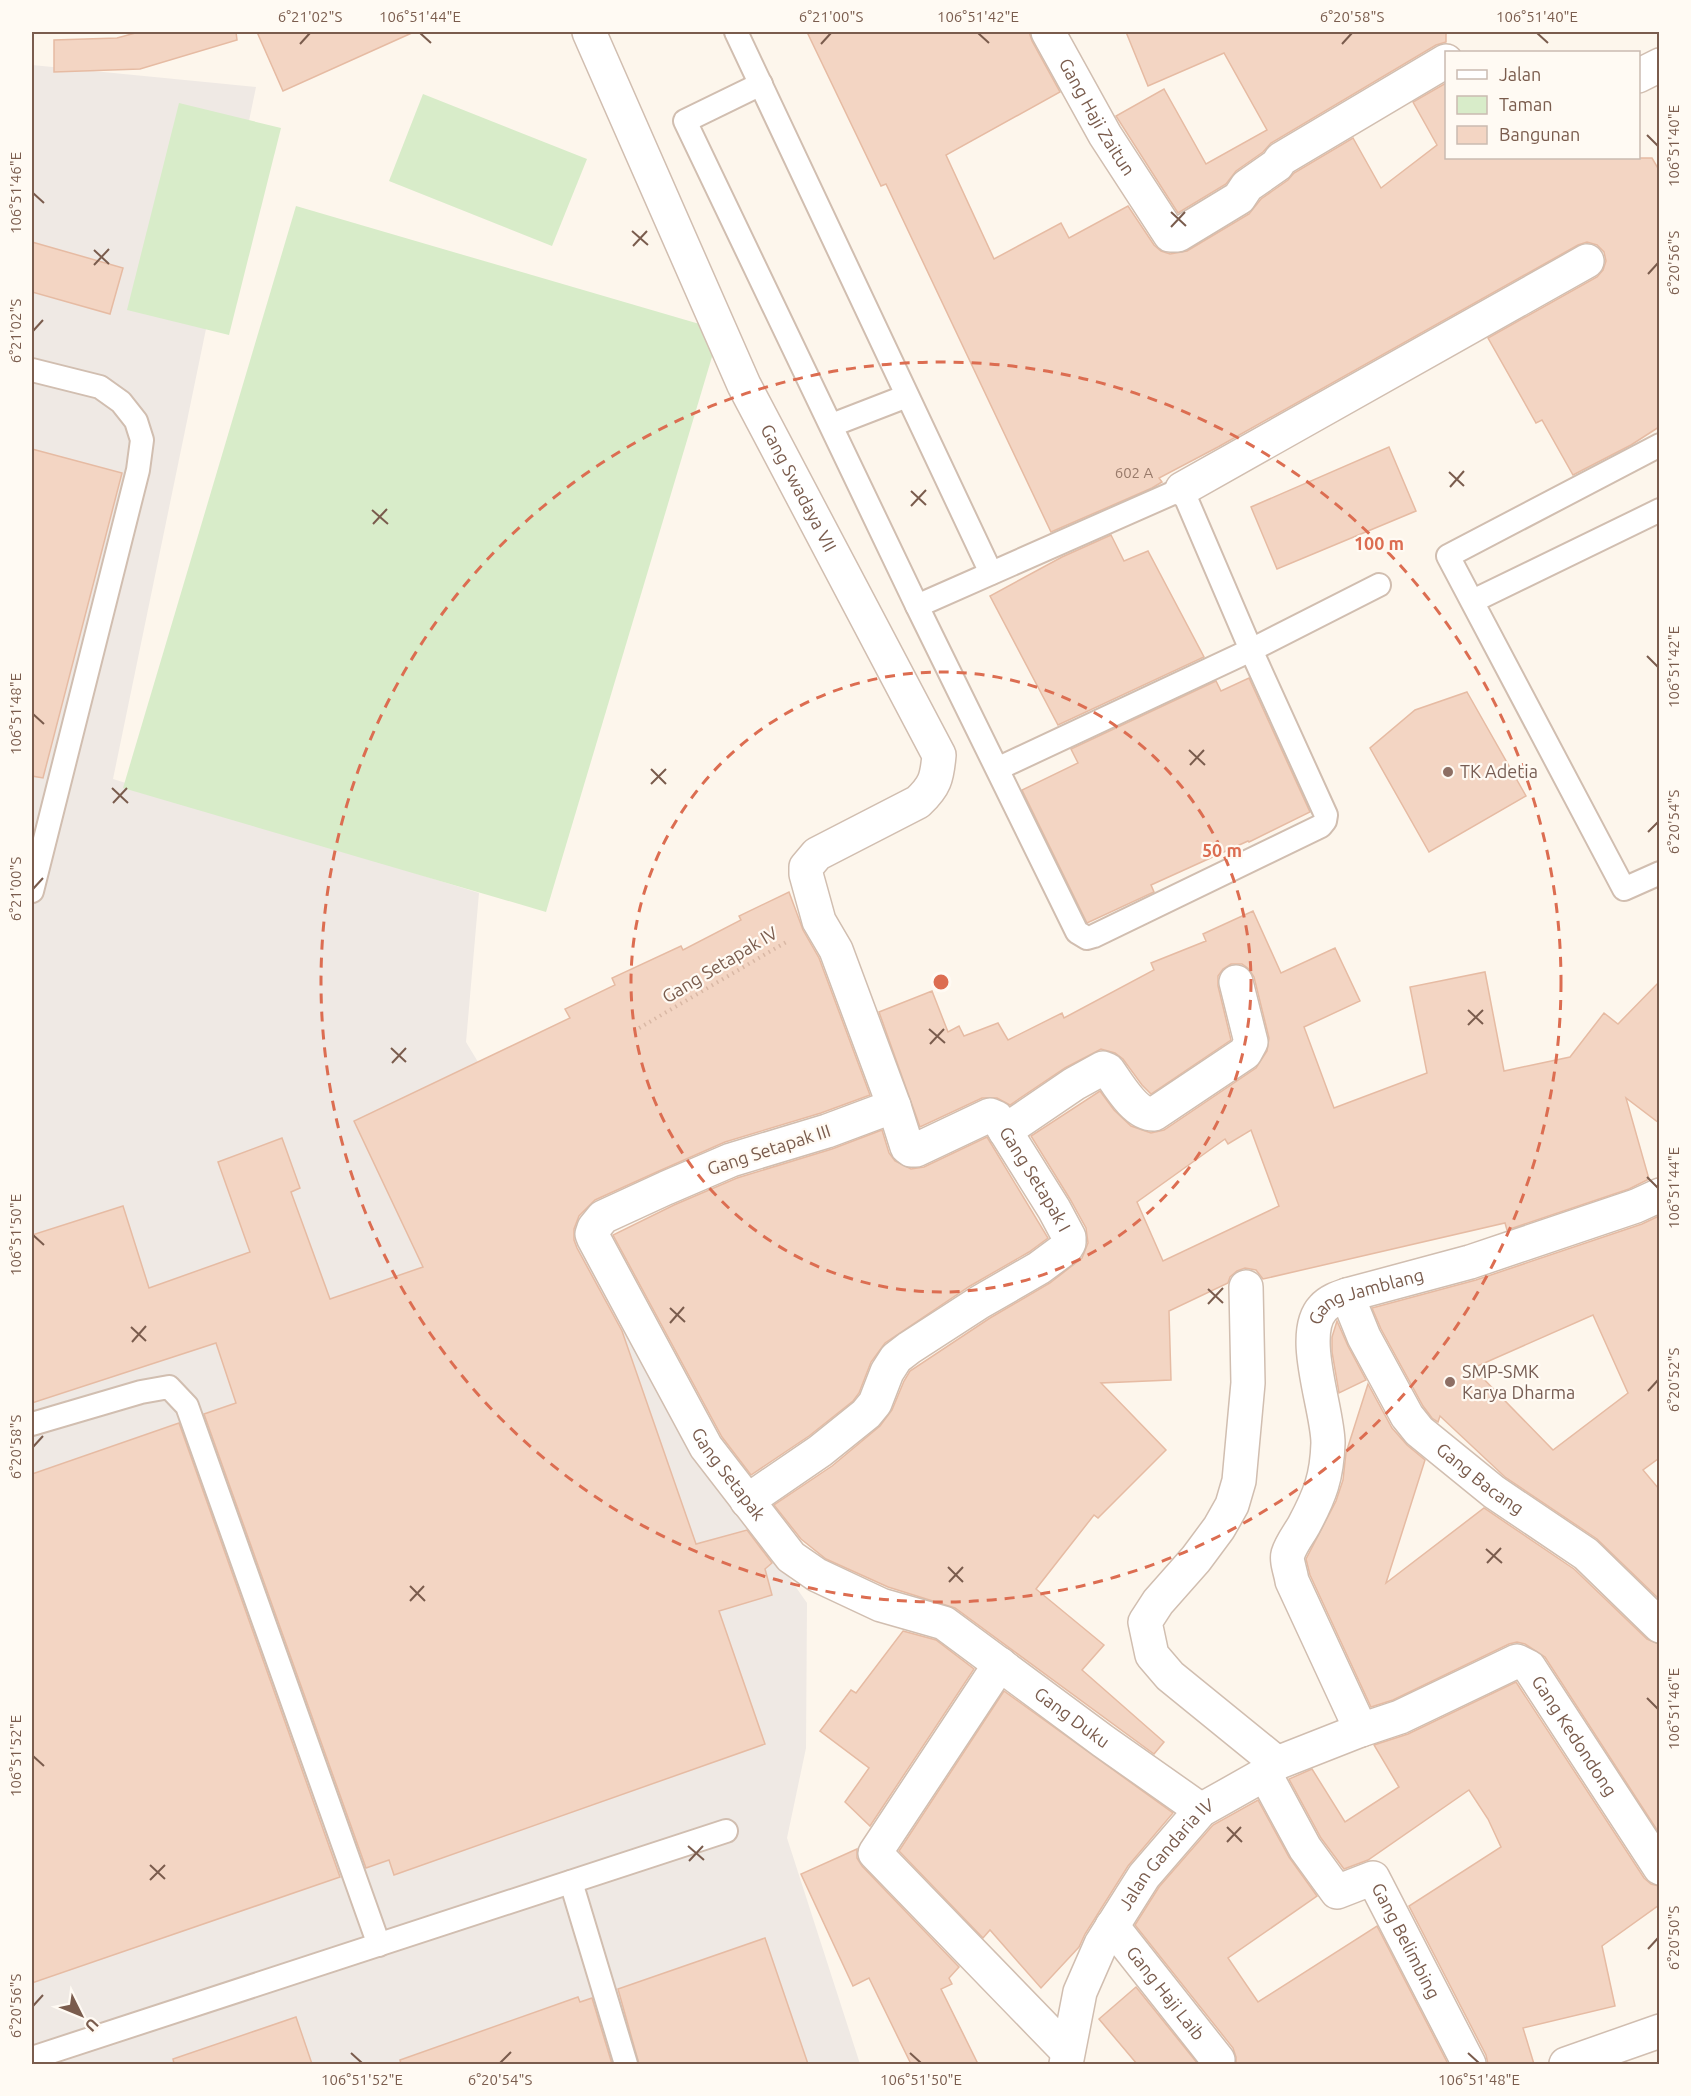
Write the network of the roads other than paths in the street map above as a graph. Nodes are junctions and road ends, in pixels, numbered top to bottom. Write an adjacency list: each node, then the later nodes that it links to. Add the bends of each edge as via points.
1 (589, 32): 22 (street, Gang Swadaya VII, via 744,385 939,755 931,789 918,802 817,854 806,867)
2 (736, 32): 7 (lane)
3 (1048, 32): 4 (street, Gang Haji Zaitun, via 1105,135 1170,236 1239,198 1247,186 1281,159)
4 (1445, 62)
5 (1659, 65): 6 (street)
6 (1640, 75)
7 (761, 84): 10 (lane); 11 (lane, via 685,121)
8 (1587, 261): 13 (street)
9 (32, 370): 23 (lane, via 100,387 121,402 136,421 142,440 138,470)
10 (907, 396): 11 (lane); 15 (lane)
11 (832, 425): 18 (lane)
12 (1659, 445): 17 (lane, via 1448,556)
13 (1182, 489): 15 (lane); 19 (lane)
14 (1659, 510): 17 (lane)
15 (991, 573): 18 (lane)
16 (1379, 585): 19 (lane)
17 (1473, 601): 21 (lane, via 1624,889)
18 (917, 606): 20 (lane)
19 (1251, 650): 20 (lane); 20 (lane, via 1326,814 1325,821 1094,936 1087,938 1077,932)
20 (997, 769)
21 (1659, 873)
22 (807, 883): 25 (street, Gang Setapak I)
23 (32, 891)
24 (1236, 982): 26 (street, via 1251,1042 1249,1048 1154,1114 1146,1113 1127,1098 1103,1068)
25 (894, 1106): 26 (street, Gang Setapak I, via 911,1150 990,1114); 28 (street, Gang Setapak III, via 731,1160 666,1188 603,1217 594,1228)
26 (1005, 1131): 32 (street, Gang Setapak I, via 1054,1209 1068,1237 1066,1248 896,1358 866,1414)
27 (1659, 1195): 30 (street, Gang Jamblang, via 1470,1262)
28 (594, 1239): 32 (street, Gang Setapak, via 706,1447)
29 (1246, 1287): 37 (street, via 1248,1383 1239,1481 1232,1505 1145,1622 1152,1654 1170,1676)
30 (1347, 1295): 34 (street, Gang Bacang, via 1364,1337 1419,1431 1494,1492 1586,1554); 36 (street, Gang Jamblang, via 1322,1308 1312,1329 1328,1439 1326,1467 1319,1498 1288,1555 1292,1581)
31 (32, 1424): 43 (lane, via 170,1387 187,1406)
32 (747, 1501): 33 (street, Gang Setapak, via 791,1557 817,1575 881,1605)
33 (944, 1623): 35 (street, Gang Duku)
34 (1659, 1626)
35 (1000, 1664): 38 (street, Gang Duku); 46 (street, via 875,1853)
36 (1361, 1730): 37 (street, Jalan Gandaria IV); 40 (street, Gang Kedondong, via 1400,1717 1517,1661 1529,1666)
37 (1271, 1769): 38 (street, Jalan Gandaria IV); 49 (street, Gang Belimbing, via 1305,1848 1337,1892 1373,1878)
38 (1201, 1810): 42 (street, Jalan Gandaria IV, via 1144,1876)
39 (726, 1831): 41 (lane)
40 (1659, 1868)
41 (571, 1882): 43 (lane); 48 (lane)
42 (1112, 1926): 46 (street, Jalan Gandaria IV, via 1080,1992); 47 (street, Gang Haji Laib)
43 (380, 1945): 45 (lane)
44 (1659, 2031): 50 (street)
45 (32, 2058)
46 (1066, 2058)
47 (1218, 2060)
48 (626, 2064)
49 (1469, 2064)
50 (1566, 2064)

